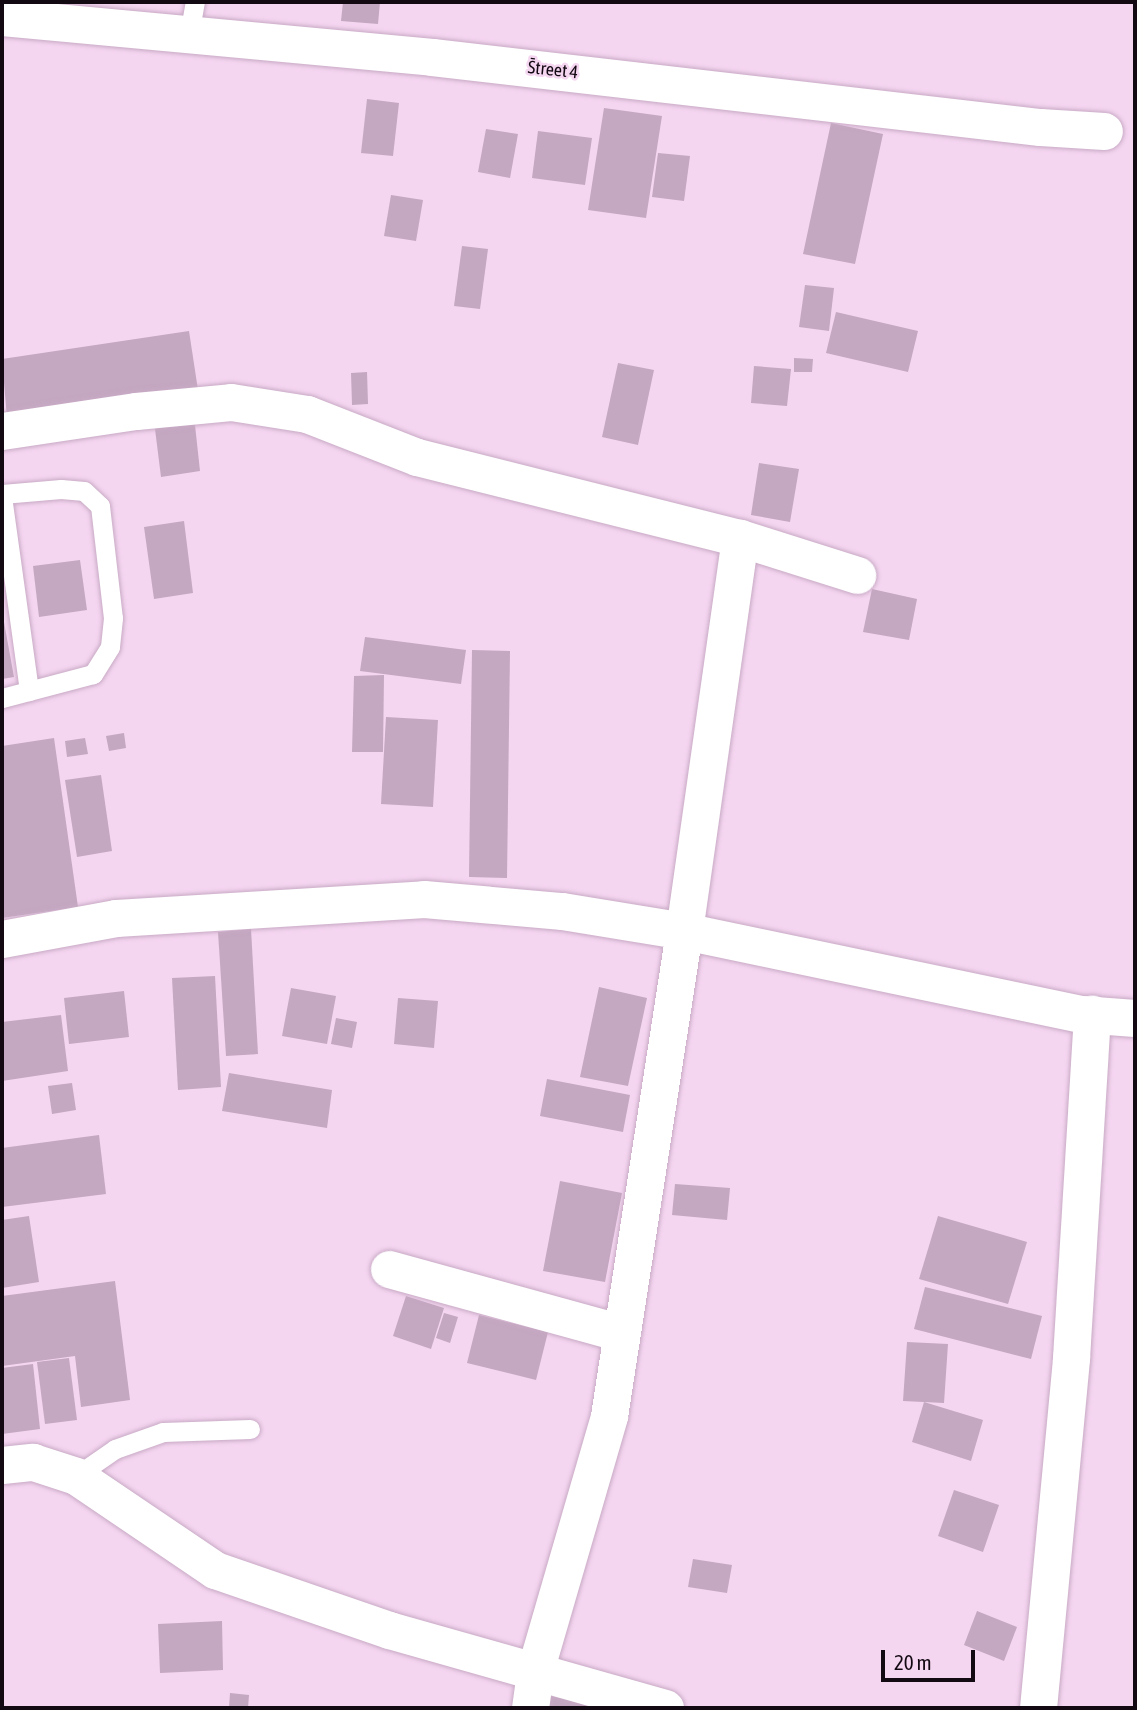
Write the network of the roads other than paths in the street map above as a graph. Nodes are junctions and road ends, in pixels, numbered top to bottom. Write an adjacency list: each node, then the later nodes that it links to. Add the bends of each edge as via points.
1 (2, 17): 2 (street, S̄treet 4)
2 (192, 18): 3 (street, S̄treet 4, via 432,57)
3 (1104, 131)
4 (2, 431): 6 (street, via 231,402 307,414 417,457)
5 (2, 495): 8 (lane); 8 (lane, via 84,491 100,506 113,618 110,647 93,674)
6 (740, 538): 7 (street); 10 (street)
7 (857, 575)
8 (29, 691): 9 (lane)
9 (2, 698)
10 (684, 931): 11 (street, via 562,911 424,899 116,918); 12 (street); 15 (street)
11 (2, 939)
12 (1092, 1014): 13 (street); 22 (street, via 1071,1358)
13 (1135, 1018)
14 (389, 1269): 15 (street)
15 (621, 1333): 19 (street, via 609,1416)
16 (250, 1429): 18 (lane, via 163,1432 115,1449)
17 (2, 1465): 18 (street, via 33,1462)
18 (76, 1476): 19 (street, via 215,1570 389,1630)
19 (535, 1671): 20 (street); 21 (street)
20 (530, 1708)
21 (665, 1708)
22 (1038, 1708)

